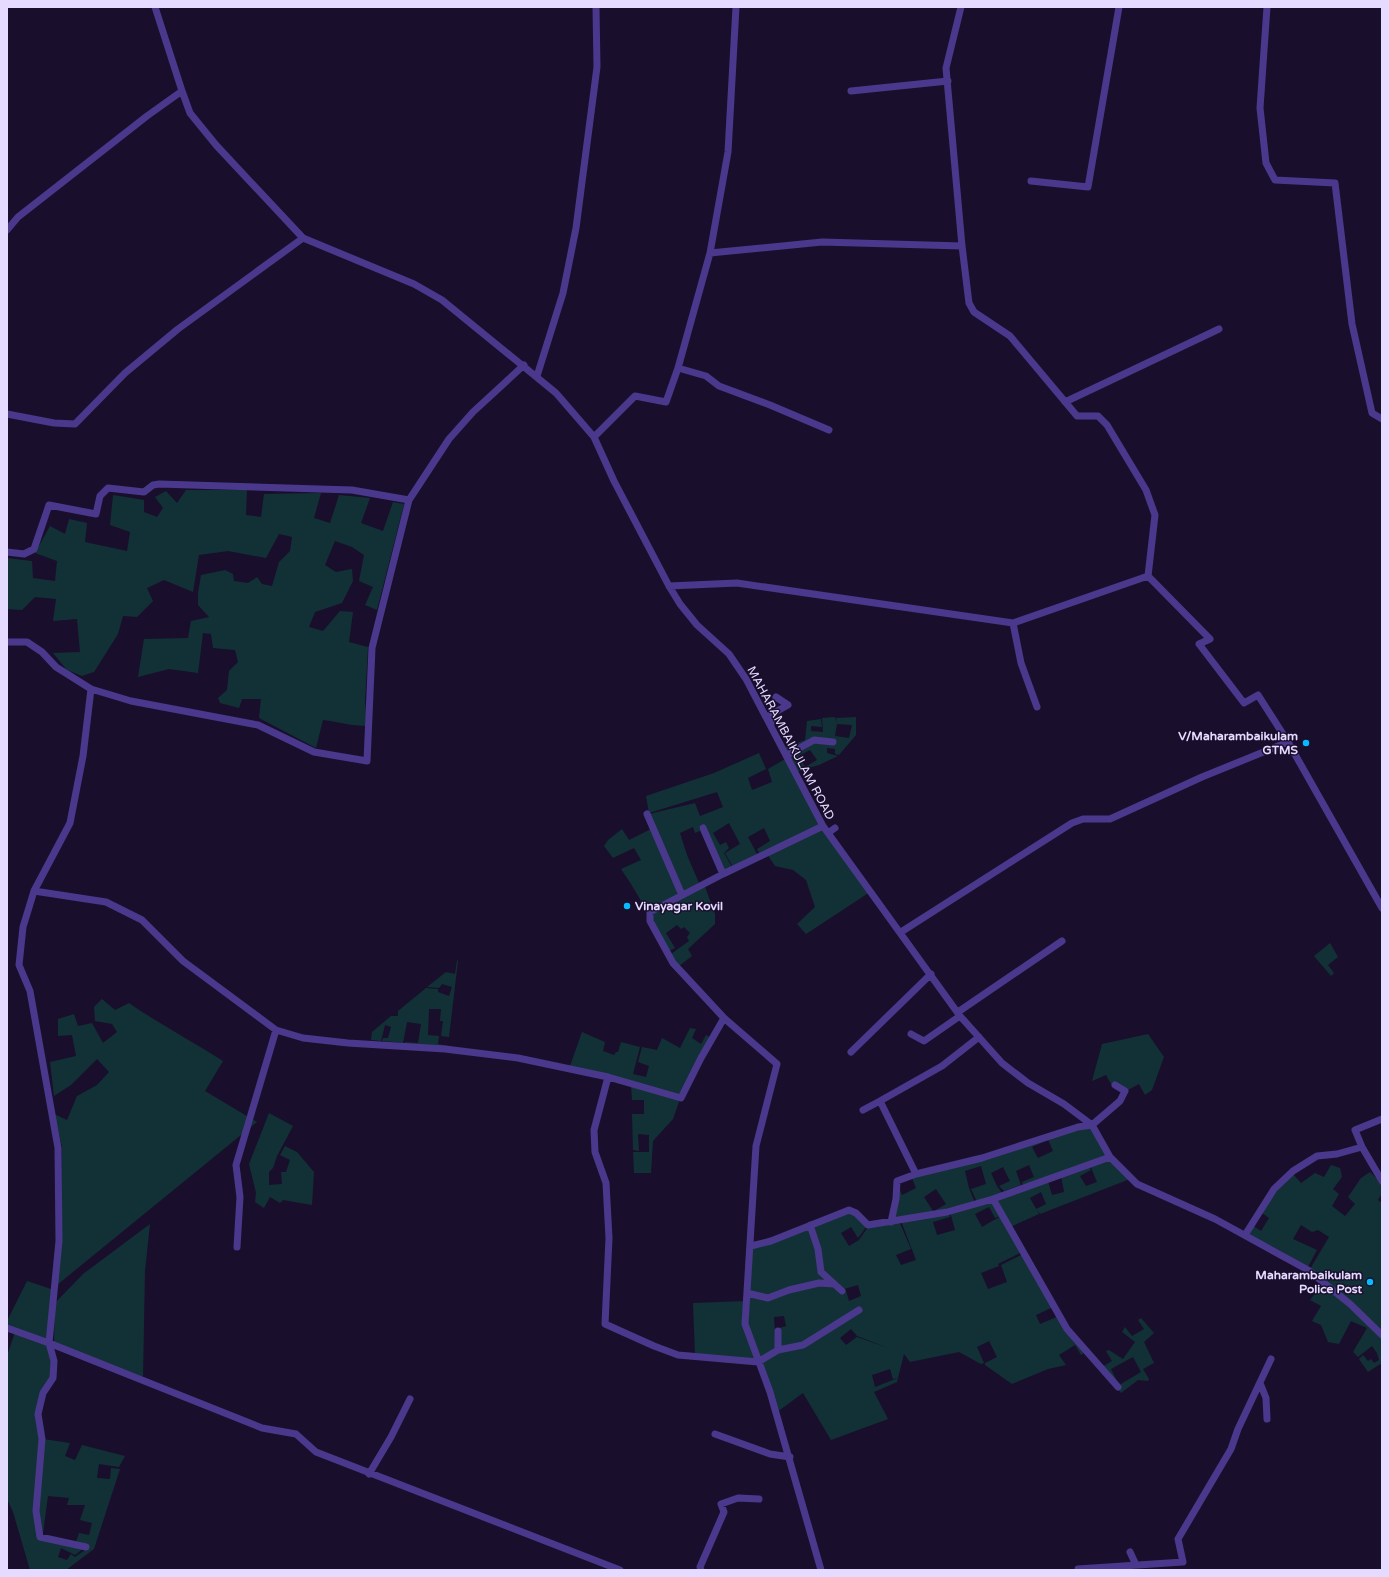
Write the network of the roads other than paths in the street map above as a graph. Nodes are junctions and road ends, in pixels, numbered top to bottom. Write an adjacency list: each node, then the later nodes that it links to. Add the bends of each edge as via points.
1 (155, 7): 8 (street, MAHARAMBAIKULAM ROAD)
2 (596, 7): 18 (street, via 597,67 576,228 562,293)
3 (736, 7): 14 (street, via 728,152)
4 (961, 7): 7 (street, via 946,68)
5 (1119, 7): 10 (street, via 1088,187)
6 (1267, 7): 21 (street, via 1260,108 1266,163 1275,180 1335,183 1352,324 1372,413)
7 (948, 81): 9 (street); 13 (street)
8 (182, 91): 11 (street, via 18,217); 12 (street, MAHARAMBAIKULAM ROAD, via 190,113 216,145)
9 (851, 91)
10 (1031, 181)
11 (7, 230)
12 (303, 238): 16 (street, MAHARAMBAIKULAM ROAD, via 414,284 442,300); 20 (street, via 178,328 125,373 76,424 54,423)
13 (962, 246): 14 (street, via 822,242); 19 (street, via 969,303 974,312 1010,336)
14 (710, 253): 17 (street)
15 (1219, 329): 19 (street)
16 (524, 365): 18 (street, MAHARAMBAIKULAM ROAD); 24 (street, via 448,439)
17 (678, 368): 22 (street, via 706,376 719,386); 23 (street, via 666,402 635,396)
18 (537, 376): 23 (street, MAHARAMBAIKULAM ROAD, via 556,393)
19 (1065, 402): 26 (street, via 1077,416 1098,416 1107,426 1146,490 1155,515)
20 (7, 414)
21 (1382, 419)
22 (829, 430)
23 (594, 437): 27 (street, MAHARAMBAIKULAM ROAD, via 614,481)
24 (409, 500): 25 (street, via 352,490 159,484 144,492 108,488 100,496 96,514 49,505 34,549 24,554); 30 (street, via 372,648 367,761 314,752 258,725 131,701)
25 (7, 552)
26 (1148, 576): 28 (street); 35 (street, via 1210,639 1199,644 1244,703 1258,695)
27 (670, 586): 28 (street, via 737,583); 33 (street, MAHARAMBAIKULAM ROAD, via 680,604 697,625 729,654 746,679)
28 (1013, 622): 32 (street, via 1021,663)
29 (7, 642): 30 (street, via 27,642 42,652 56,668)
30 (91, 690): 43 (street, via 84,756 70,822)
31 (776, 697): 33 (street, via 788,705 770,715)
32 (1037, 707)
33 (772, 728): 36 (street, MAHARAMBAIKULAM ROAD)
34 (833, 742): 36 (street, via 814,740)
35 (1288, 742): 45 (street); 46 (street, via 1202,777 1110,819 1083,819 1072,823)
36 (787, 756): 38 (street, MAHARAMBAIKULAM ROAD)
37 (647, 814): 44 (street)
38 (823, 826): 41 (street, MAHARAMBAIKULAM ROAD); 42 (street)
39 (703, 828): 42 (street)
40 (835, 828): 41 (street)
41 (828, 833): 46 (street, MAHARAMBAIKULAM ROAD)
42 (723, 874): 44 (street)
43 (34, 891): 51 (street, via 106,902 142,920 183,961); 78 (street, via 23,927 19,965 30,991 58,1148 59,1240)
44 (682, 895): 50 (street, via 650,912 650,920 673,963)
45 (1382, 908)
46 (901, 932): 48 (street, MAHARAMBAIKULAM ROAD)
47 (1062, 941): 49 (street)
48 (931, 974): 49 (street, MAHARAMBAIKULAM ROAD); 54 (street)
49 (959, 1014): 52 (street, via 924,1041); 53 (street, MAHARAMBAIKULAM ROAD)
50 (724, 1018): 55 (street, via 680,1098); 69 (street, via 777,1064 756,1146)
51 (276, 1030): 55 (street, via 303,1038 446,1048 518,1058); 70 (street, via 236,1165 240,1197)
52 (911, 1034)
53 (979, 1037): 57 (street, via 942,1066); 60 (street, MAHARAMBAIKULAM ROAD, via 1002,1063)
54 (850, 1052)
55 (608, 1077): 81 (street, via 594,1130 595,1152 606,1183 609,1238 605,1324 678,1355)
56 (1115, 1085): 60 (street, via 1125,1091 1120,1101)
57 (880, 1101): 58 (street); 63 (street)
58 (863, 1110)
59 (1382, 1119): 61 (street, via 1355,1130)
60 (1092, 1125): 62 (street, MAHARAMBAIKULAM ROAD); 63 (street, via 1078,1127 982,1158)
61 (1362, 1147): 64 (street); 68 (street, via 1317,1156 1293,1171 1274,1189)
62 (1110, 1157): 65 (street); 68 (street, MAHARAMBAIKULAM ROAD, via 1137,1184)
63 (916, 1174): 66 (street, via 897,1181)
64 (1382, 1181)
65 (993, 1199): 66 (street, via 947,1212); 83 (street, via 1068,1329)
66 (891, 1222): 67 (street, via 868,1225 848,1210)
67 (810, 1225): 69 (street); 71 (street, via 818,1249 821,1272)
68 (1245, 1235): 77 (street, MAHARAMBAIKULAM ROAD, via 1308,1270)
69 (751, 1246): 73 (street)
70 (237, 1247)
71 (834, 1284): 72 (street); 73 (street, via 819,1283 768,1298)
72 (842, 1291)
73 (747, 1293): 81 (street, via 745,1324)
74 (859, 1310): 79 (street, via 803,1345)
75 (7, 1328): 78 (street)
76 (778, 1331): 79 (street)
77 (1382, 1334)
78 (49, 1343): 88 (street, via 262,1428 296,1434 316,1452); 90 (street, via 54,1361 53,1378 43,1393 38,1414 42,1439 36,1511 40,1537)
79 (778, 1350): 81 (street)
80 (1271, 1358): 82 (street)
81 (758, 1362): 87 (street)
82 (1260, 1383): 85 (street, via 1266,1398); 92 (street, via 1238,1429 1232,1449 1178,1539 1183,1562)
83 (1118, 1387)
84 (410, 1398): 88 (street)
85 (1267, 1419)
86 (715, 1434): 87 (street, via 770,1454)
87 (790, 1457): 95 (street)
88 (369, 1474): 93 (street)
89 (759, 1499): 94 (street, via 738,1498 721,1504 724,1512 700,1567)
90 (86, 1547)
91 (1130, 1552): 92 (street)
92 (1136, 1565): 96 (street)
93 (620, 1570)
94 (701, 1570)
95 (821, 1570)
96 (1078, 1570)

